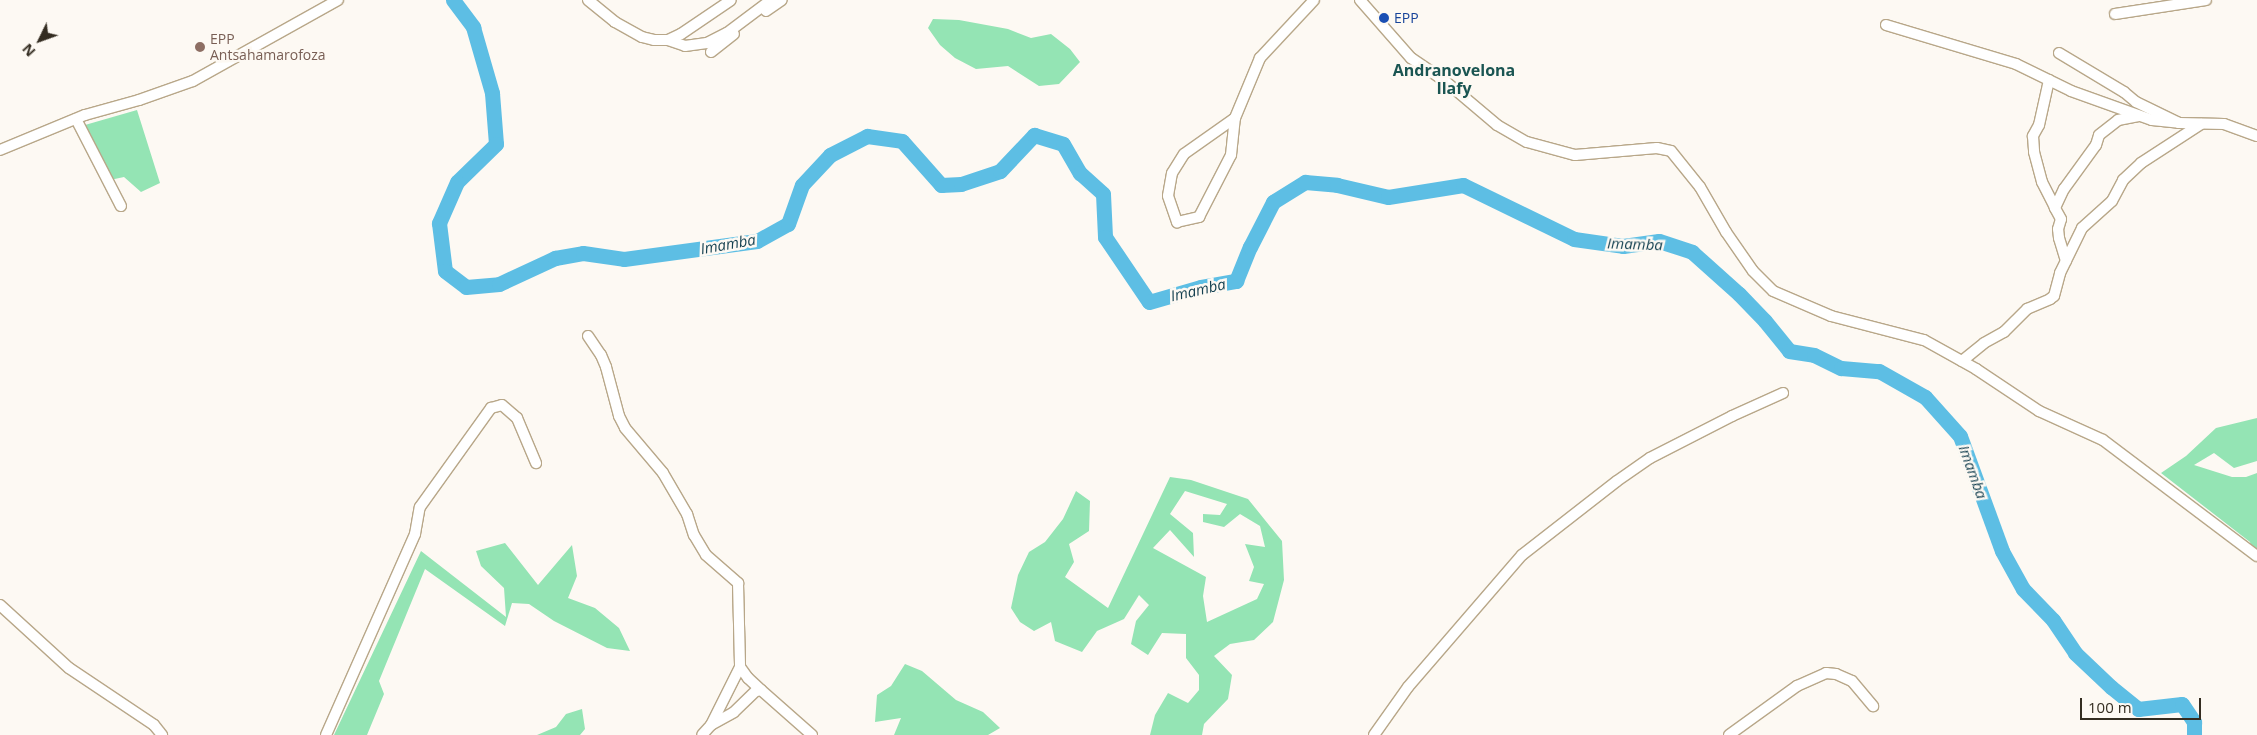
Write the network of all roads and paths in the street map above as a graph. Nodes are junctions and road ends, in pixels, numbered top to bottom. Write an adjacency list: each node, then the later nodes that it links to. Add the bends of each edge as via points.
1 (338, 0): 17 (street, via 193,81)
2 (588, 0): 11 (street, via 615,22 642,37)
3 (730, 0): 11 (street)
4 (771, 0): 11 (street, via 707,43 685,46)
5 (782, 0): 12 (street)
6 (1314, 0): 16 (street, via 1260,58)
7 (1360, 0): 26 (street, via 1411,58 1445,81 1497,125 1527,142 1575,155 1657,148 1671,151 1700,188 1753,271 1773,291 1831,316 1924,340)
8 (2206, 0): 9 (street)
9 (2115, 14)
10 (1886, 26): 14 (street, via 2016,64)
11 (668, 40)
12 (712, 52)
13 (2059, 53): 18 (street, via 2136,102)
14 (2049, 80): 15 (street); 23 (street, via 2039,125 2033,136 2042,182)
15 (2140, 116): 18 (street); 23 (street, via 2118,120 2099,135 2096,145 2064,188)
16 (1235, 118): 16 (street, via 1184,154 1172,173 1168,196 1177,222 1199,217 1217,186 1231,155)
17 (76, 119): 21 (street); 22 (street)
18 (2179, 123): 19 (street)
19 (2202, 124): 20 (street, via 2234,126); 24 (street, via 2141,163 2123,180 2112,201 2082,228)
20 (2257, 136)
21 (0, 150)
22 (120, 206)
23 (2054, 208): 24 (street, via 2061,219 2059,238)
24 (2066, 261): 26 (street, via 2050,299 2027,309 2004,332)
25 (588, 336): 31 (street, via 602,355 625,428 663,473 706,555 738,583)
26 (1962, 361): 29 (street, via 2039,411 2104,440)
27 (1783, 393): 39 (street, via 1650,458 1522,555 1408,687)
28 (536, 463): 36 (street, via 517,418 502,405 491,408 420,507 415,534)
29 (2257, 556)
30 (0, 605): 35 (street, via 68,668 154,725)
31 (740, 667): 32 (street); 34 (street)
32 (761, 690): 34 (street, via 734,712); 38 (street)
33 (1873, 706): 40 (street, via 1852,681 1826,673 1797,686)
34 (711, 725): 37 (street)
35 (162, 735)
36 (326, 735)
37 (702, 735)
38 (812, 735)
39 (1374, 735)
40 (1729, 735)

